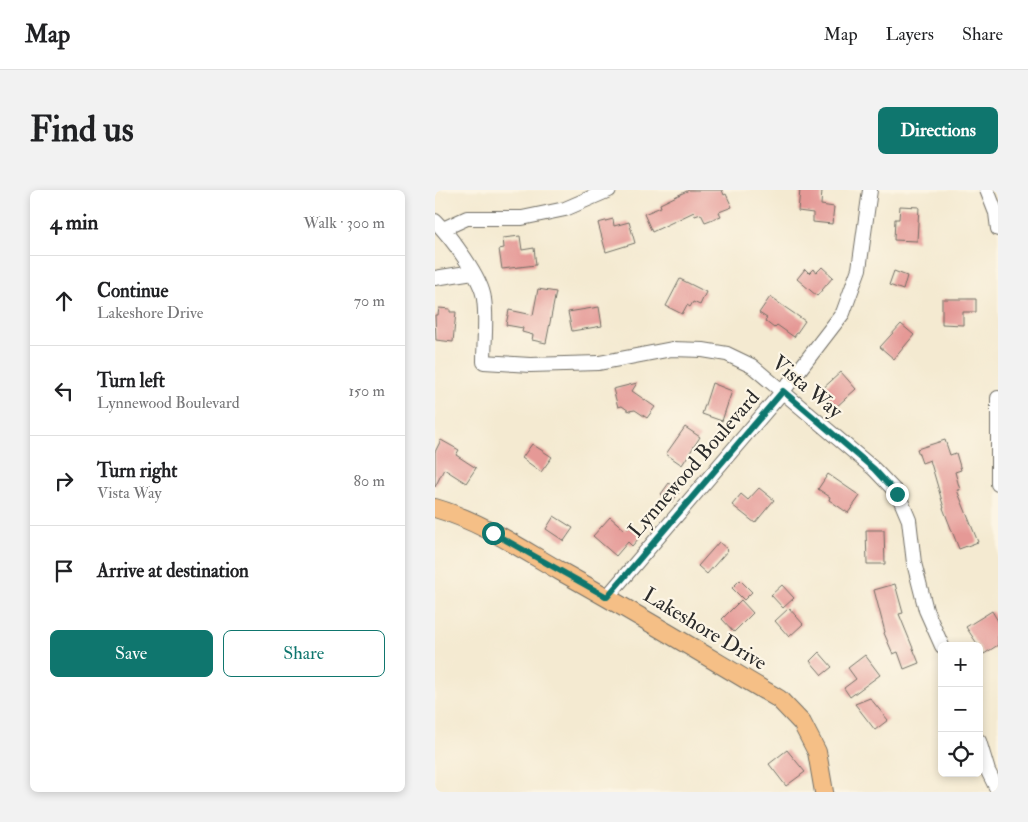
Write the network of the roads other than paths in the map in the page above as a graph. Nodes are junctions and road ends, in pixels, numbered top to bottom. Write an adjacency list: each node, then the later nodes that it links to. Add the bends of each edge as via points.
1 (609, 190): 4 (street, via 565,209 522,218 467,218)
2 (870, 190): 8 (street, Lynnewood Boulevard, via 859,269 843,313)
3 (987, 190): 5 (street)
4 (439, 225): 6 (street)
5 (998, 229)
6 (473, 272): 7 (street); 8 (street, Vista Way, via 485,298 485,362 530,365 599,363 672,348 703,350 727,354 752,366)
7 (435, 278)
8 (783, 391): 12 (street, Lynnewood Boulevard); 13 (street, Vista Way, via 874,469 897,494 909,520 914,563 926,610)
9 (998, 398): 10 (street)
10 (998, 484)
11 (435, 508): 12 (main road, Lakeshore Drive, via 493,533)
12 (607, 597): 16 (main road, Lakeshore Drive, via 779,699 802,723 817,752)
13 (940, 642)
14 (983, 755): 15 (street)
15 (998, 791)
16 (824, 792)

